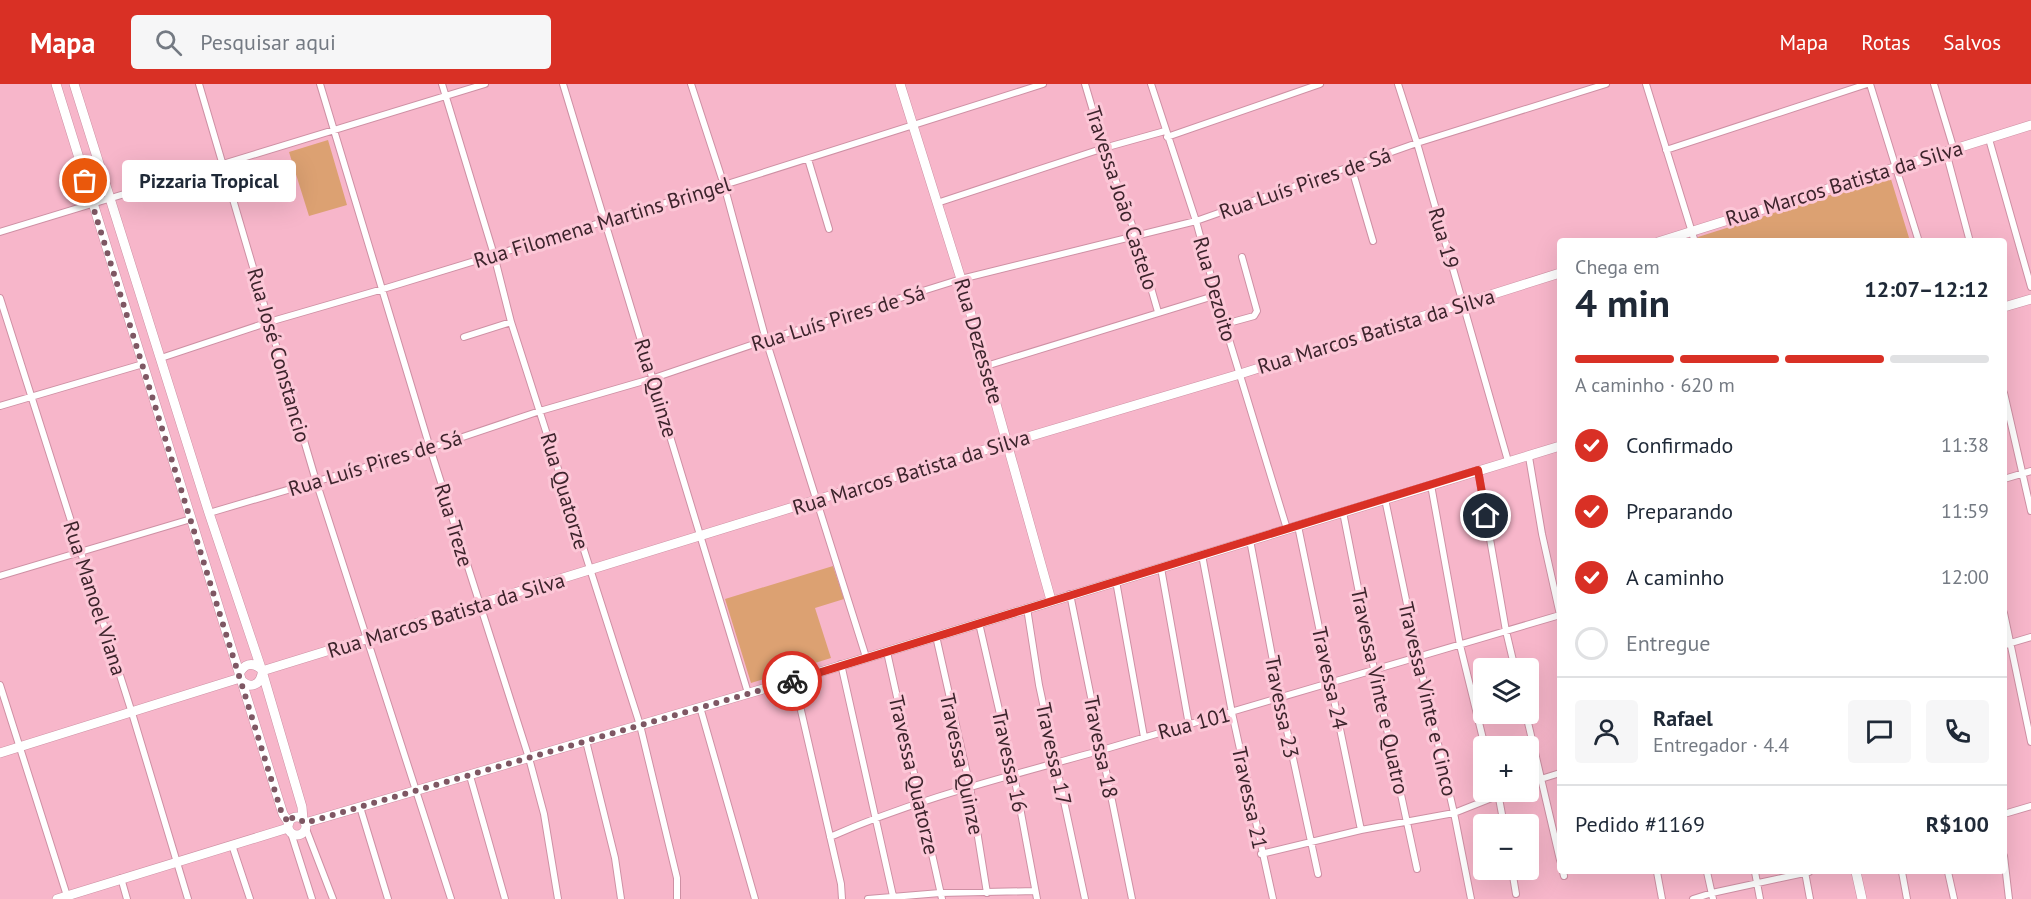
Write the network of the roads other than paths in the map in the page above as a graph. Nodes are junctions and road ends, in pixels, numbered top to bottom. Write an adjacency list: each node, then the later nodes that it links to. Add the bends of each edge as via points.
1 (56, 84): 26 (main road)
2 (74, 84): 23 (main road)
3 (199, 84): 33 (street, Rua José Constancio)
4 (320, 84): 24 (street, Rua Treze)
5 (442, 84): 20 (street, Rua Quatorze)
6 (484, 84): 20 (street)
7 (563, 84): 40 (street, Rua Quinze)
8 (691, 84): 36 (street)
9 (900, 84): 22 (main road, Rua Dezessete)
10 (1042, 84): 19 (street, Rua Filomena Martins Bringel)
11 (1085, 84): 29 (street, Travessa João Castelo)
12 (1150, 84): 25 (street, Rua Dezoito)
13 (1320, 84): 25 (street)
14 (1398, 84): 28 (street, Rua 19)
15 (1606, 84): 28 (street, Rua Luís Pires de Sá)
16 (1646, 84): 30 (street)
17 (1869, 84): 30 (street); 35 (street)
18 (1934, 84): 31 (street)
19 (1030, 86): 22 (street, Rua Filomena Martins Bringel)
20 (446, 96): 24 (street); 51 (street, Rua Quatorze)
21 (2031, 125): 27 (main road, Rua Marcos Batista da Silva)
22 (914, 126): 32 (street, Rua Filomena Martins Bringel); 38 (main road, Rua Dezessete)
23 (89, 130): 26 (main road); 37 (main road)
24 (333, 131): 33 (street); 56 (street, Rua Treze)
25 (1166, 134): 29 (street); 41 (street, Rua Dezoito)
26 (71, 135): 39 (main road)
27 (1989, 139): 31 (main road, Rua Marcos Batista da Silva); 55 (street)
28 (1417, 143): 34 (street, Rua Luís Pires de Sá); 60 (street, Rua 19)
29 (1104, 148): 38 (street); 45 (street, Travessa João Castelo)
30 (1666, 150): 43 (street)
31 (1950, 151): 35 (main road, Rua Marcos Batista da Silva); 49 (street)
32 (808, 159): 36 (street, Rua Filomena Martins Bringel); 42 (street)
33 (224, 165): 37 (street); 63 (street, Rua José Constancio)
34 (1351, 166): 41 (street, Rua Luís Pires de Sá); 50 (street)
35 (1896, 167): 43 (main road, Rua Marcos Batista da Silva); 48 (street)
36 (724, 185): 40 (street, Rua Filomena Martins Bringel); 67 (street)
37 (110, 198): 39 (street); 68 (main road)
38 (937, 202): 54 (main road, Rua Dezessete)
39 (92, 204): 44 (street); 69 (main road)
40 (606, 220): 51 (street, Rua Filomena Martins Bringel); 72 (street, Rua Quinze)
41 (1196, 221): 45 (street, Rua Luís Pires de Sá); 57 (street, Rua Dezoito)
42 (829, 229)
43 (1692, 230): 46 (main road, Rua Marcos Batista da Silva); 47 (street)
44 (0, 232)
45 (1137, 236): 54 (street, Rua Luís Pires de Sá); 62 (street, Travessa João Castelo)
46 (1669, 238)
47 (1694, 238)
48 (1918, 238)
49 (1969, 238)
50 (1373, 241)
51 (494, 255): 56 (street, Rua Filomena Martins Bringel); 64 (street, Rua Quatorze)
52 (1242, 257): 65 (street, via 1257,311 1254,316)
53 (1557, 274): 60 (main road, Rua Marcos Batista da Silva)
54 (961, 279): 67 (street, Rua Luís Pires de Sá); 70 (main road, Rua Dezessete)
55 (2031, 287)
56 (383, 289): 63 (street, Rua Filomena Martins Bringel); 79 (street, Rua Treze)
57 (1216, 295): 62 (street); 65 (street, Rua Dezoito)
58 (0, 298): 73 (street, Rua Manoel Viana)
59 (2030, 302): 61 (main road)
60 (1462, 304): 71 (main road, Rua Marcos Batista da Silva); 81 (street, Rua 19)
61 (2007, 306)
62 (1158, 312): 70 (street)
63 (269, 322): 68 (street, Rua Filomena Martins Bringel); 88 (street, Rua José Constancio)
64 (511, 322): 66 (street); 76 (street, Rua Quatorze)
65 (1225, 324): 71 (street, Rua Dezoito)
66 (464, 337)
67 (766, 340): 72 (street, Rua Luís Pires de Sá); 91 (street)
68 (161, 358): 69 (main road, via 156,368); 69 (main road, via 149,351); 84 (main road)
69 (143, 364): 73 (street); 87 (main road)
70 (986, 366): 77 (main road, Rua Dezessete)
71 (1240, 374): 77 (main road, Rua Marcos Batista da Silva); 97 (street, Rua Dezoito)
72 (654, 378): 76 (street, Rua Luís Pires de Sá); 98 (street, Rua Quinze)
73 (31, 396): 74 (street); 100 (street, Rua Manoel Viana)
74 (0, 406)
75 (2007, 406): 85 (street)
76 (540, 411): 79 (street, Rua Luís Pires de Sá); 103 (street, Rua Quatorze)
77 (1008, 443): 91 (main road, Rua Marcos Batista da Silva); 107 (main road, Rua Dezessete)
78 (1557, 447): 80 (main road)
79 (430, 448): 88 (street, Rua Luís Pires de Sá); 109 (street, Rua Treze)
80 (1529, 457): 81 (main road); 108 (street)
81 (1508, 461): 82 (main road)
82 (1478, 470): 89 (main road); 113 (street)
83 (2031, 471): 85 (street)
84 (196, 472): 87 (main road); 94 (main road)
85 (2023, 473): 86 (street); 92 (street)
86 (2007, 478)
87 (178, 479): 95 (main road)
88 (316, 481): 94 (street, Rua Luís Pires de Sá); 116 (street, Rua José Constancio)
89 (1431, 485): 90 (main road); 118 (street)
90 (1385, 499): 93 (main road); 121 (street, Travessa Vinte e Cinco)
91 (816, 500): 98 (main road, Rua Marcos Batista da Silva); 120 (street)
92 (2031, 511)
93 (1343, 512): 96 (main road); 124 (street, Travessa Vinte e Quatro)
94 (209, 513): 125 (main road)
95 (191, 519): 100 (street); 126 (main road)
96 (1299, 525): 97 (main road); 128 (street, Travessa 24)
97 (1287, 529): 99 (main road)
98 (701, 537): 103 (main road, Rua Marcos Batista da Silva); 130 (street, Rua Quinze)
99 (1250, 540): 101 (main road); 131 (street, Travessa 23)
100 (80, 552): 104 (street); 133 (street, Rua Manoel Viana)
101 (1202, 555): 102 (main road); 134 (street, Travessa 21)
102 (1161, 568): 105 (main road); 137 (street)
103 (590, 571): 109 (main road, Rua Marcos Batista da Silva); 136 (street, Rua Quatorze)
104 (0, 576)
105 (1116, 581): 106 (main road); 139 (street)
106 (1070, 594): 107 (main road); 143 (street, Travessa 18)
107 (1051, 600): 110 (main road)
108 (1557, 602)
109 (479, 605): 116 (main road, Rua Marcos Batista da Silva); 145 (street, Rua Treze)
110 (1027, 608): 112 (main road); 146 (street, Travessa 17, via 1039,685)
111 (1557, 616): 113 (street, Rua 101)
112 (979, 623): 114 (main road); 148 (street, Travessa 16)
113 (1506, 631): 118 (street, Rua 101); 122 (street)
114 (936, 636): 119 (main road); 152 (street, Travessa Quinze)
115 (2031, 637): 117 (street)
116 (366, 639): 125 (main road, Rua Marcos Batista da Silva); 153 (street, Rua José Constancio)
117 (2007, 644): 141 (street)
118 (1460, 645): 121 (street, Rua 101); 138 (street)
119 (887, 652): 120 (main road); 154 (street, Travessa Quatorze)
120 (866, 657): 123 (main road)
121 (1418, 657): 124 (street, Rua 101); 158 (street, Travessa Vinte e Cinco)
122 (1512, 658)
123 (842, 664): 127 (main road); 160 (street)
124 (1374, 669): 128 (street, Rua 101); 161 (street, Travessa Vinte e Quatro)
125 (262, 671): 126 (main road, via 248,664); 126 (main road, via 260,681 254,685 247,685); 162 (main road)
126 (240, 678): 133 (main road); 163 (main road)
127 (794, 680): 130 (main road); 165 (street)
128 (1331, 682): 131 (street, Rua 101); 164 (street, Travessa 24)
129 (0, 685): 142 (street)
130 (748, 693): 132 (main road)
131 (1280, 699): 134 (street, Rua 101); 166 (street, Travessa 23)
132 (700, 707): 136 (main road); 203 (street)
133 (132, 713): 142 (main road); 170 (street, Rua Manoel Viana)
134 (1232, 713): 137 (street, Rua 101); 169 (street, Travessa 21)
135 (1528, 724): 150 (street)
136 (640, 725): 140 (main road); 202 (street, Rua Quatorze, via 677,879)
137 (1189, 725): 139 (street, Rua 101)
138 (1482, 736)
139 (1144, 737): 143 (street, Rua 101)
140 (586, 741): 145 (main road); 201 (street, via 615,858)
141 (2031, 742)
142 (20, 746): 144 (main road); 191 (street)
143 (1102, 750): 146 (street, Rua 101); 208 (street, Travessa 18)
144 (0, 753)
145 (529, 758): 149 (main road); 200 (street, Rua Treze, via 544,814)
146 (1057, 761): 148 (street, Rua 101); 207 (street, Travessa 17)
147 (1557, 774): 150 (street)
148 (1014, 775): 152 (street, Rua 101); 185 (street, Travessa 16)
149 (470, 776): 153 (main road); 199 (street)
150 (1542, 778): 151 (street); 168 (street)
151 (1539, 779)
152 (970, 788): 154 (street, Rua 101); 186 (street, Travessa Quinze)
153 (415, 791): 157 (main road); 198 (street, Rua José Constancio)
154 (921, 802): 160 (street, Rua 101); 189 (street, Travessa Quatorze)
155 (1479, 802): 158 (street)
156 (2031, 806): 159 (street)
157 (360, 807): 162 (main road); 197 (street)
158 (1454, 813): 161 (street); 210 (street, Travessa Vinte e Cinco)
159 (2007, 813)
160 (875, 817): 165 (street, Rua 101); 188 (street)
161 (1408, 822): 164 (street); 171 (street, Travessa Vinte e Quatro)
162 (304, 824): 163 (main road, via 295,818); 163 (main road, via 299,835); 196 (street)
163 (289, 828): 167 (main road); 195 (street)
164 (1361, 830): 166 (street)
165 (830, 837): 204 (street)
166 (1310, 843): 169 (street); 172 (street, Travessa 23)
167 (232, 845): 170 (main road); 194 (street)
168 (1557, 846)
169 (1261, 854): 209 (street, Travessa 21)
170 (177, 861): 182 (main road); 193 (street, Rua Manoel Viana)
171 (1417, 869)
172 (1318, 874)
173 (1657, 874): 211 (street)
174 (1708, 874): 190 (street)
175 (1755, 874): 184 (street)
176 (1796, 874): 184 (street)
177 (1806, 874): 214 (street)
178 (1856, 874): 215 (main road)
179 (1902, 874): 216 (street)
180 (1948, 874): 217 (street)
181 (2006, 874): 218 (street)
182 (120, 878): 191 (main road); 192 (street)
183 (1514, 880): 187 (street)
184 (1757, 882): 190 (street); 213 (street)
185 (1035, 891): 186 (street); 206 (street, Travessa 16)
186 (987, 893): 189 (street)
187 (1516, 894)
188 (893, 896): 189 (street); 205 (street)
189 (941, 896)
190 (1713, 896): 212 (street)
191 (64, 898)
192 (127, 899)
193 (188, 899)
194 (250, 899)
195 (312, 899)
196 (333, 899)
197 (388, 899)
198 (451, 899)
199 (505, 899)
200 (558, 899)
201 (621, 899)
202 (677, 899)
203 (755, 899)
204 (842, 899)
205 (868, 899)
206 (1037, 899)
207 (1085, 899)
208 (1132, 899)
209 (1272, 899)
210 (1470, 899)
211 (1662, 899)
212 (1693, 899)
213 (1760, 899)
214 (1810, 899)
215 (1862, 899)
216 (1907, 899)
217 (1954, 899)
218 (2009, 899)

